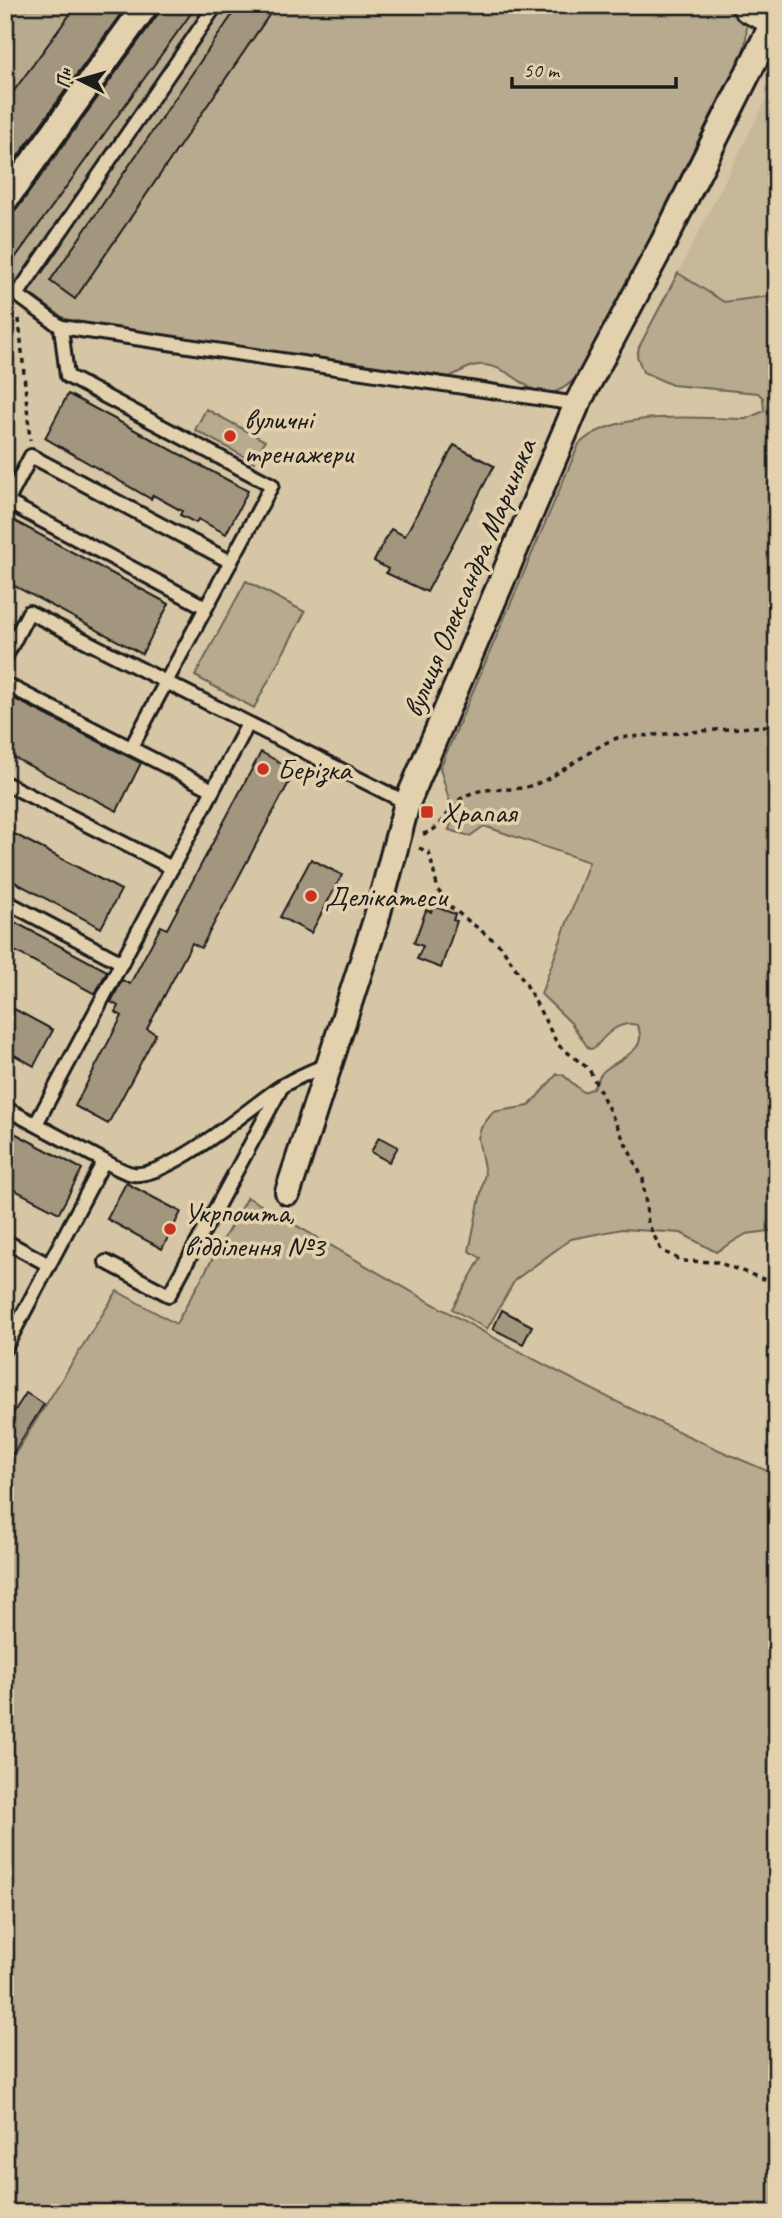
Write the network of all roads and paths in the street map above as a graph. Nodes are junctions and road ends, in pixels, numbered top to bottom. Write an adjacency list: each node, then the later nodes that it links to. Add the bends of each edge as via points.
1 (145, 5): 4 (street)
2 (216, 5): 6 (lane)
3 (768, 14): 8 (street, вулиця Олександра Мариняка, via 663,243)
4 (5, 200)
5 (5, 286): 6 (lane)
6 (18, 295): 7 (lane); 9 (path)
7 (61, 327): 8 (lane); 10 (lane, via 67,376 272,485)
8 (577, 404): 20 (street, вулиця Олександра Мариняка)
9 (31, 456): 10 (lane); 11 (lane, via 7,502)
10 (231, 562): 11 (lane)
11 (205, 607): 13 (lane)
12 (5, 658): 13 (lane, via 29,612)
13 (166, 682): 15 (lane); 17 (lane)
14 (5, 684): 17 (lane)
15 (248, 724): 19 (lane); 20 (lane)
16 (777, 725): 21 (path, via 617,738 527,787 484,790 463,797 438,829)
17 (131, 748): 19 (lane)
18 (5, 783): 22 (lane)
19 (213, 790): 22 (lane)
20 (407, 803): 21 (street, вулиця Олександра Мариняка)
21 (397, 839): 25 (street, вулиця Олександра Мариняка, via 376,920); 34 (path, via 429,852 438,890 448,905 501,946 558,1045 589,1069 643,1179 648,1223 660,1250 682,1261 717,1262)
22 (172, 869): 24 (lane)
23 (5, 901): 24 (lane)
24 (122, 963): 28 (lane)
25 (327, 1064): 26 (lane); 30 (street, вулиця Олександра Мариняка)
26 (281, 1087): 29 (lane, via 185,1155 155,1169 133,1174); 32 (lane, via 169,1295)
27 (5, 1108): 28 (lane)
28 (36, 1124): 29 (lane)
29 (104, 1161): 33 (lane)
30 (288, 1192)
31 (5, 1241): 33 (lane)
32 (106, 1262)
33 (49, 1265): 35 (lane)
34 (777, 1284)
35 (5, 1348)

